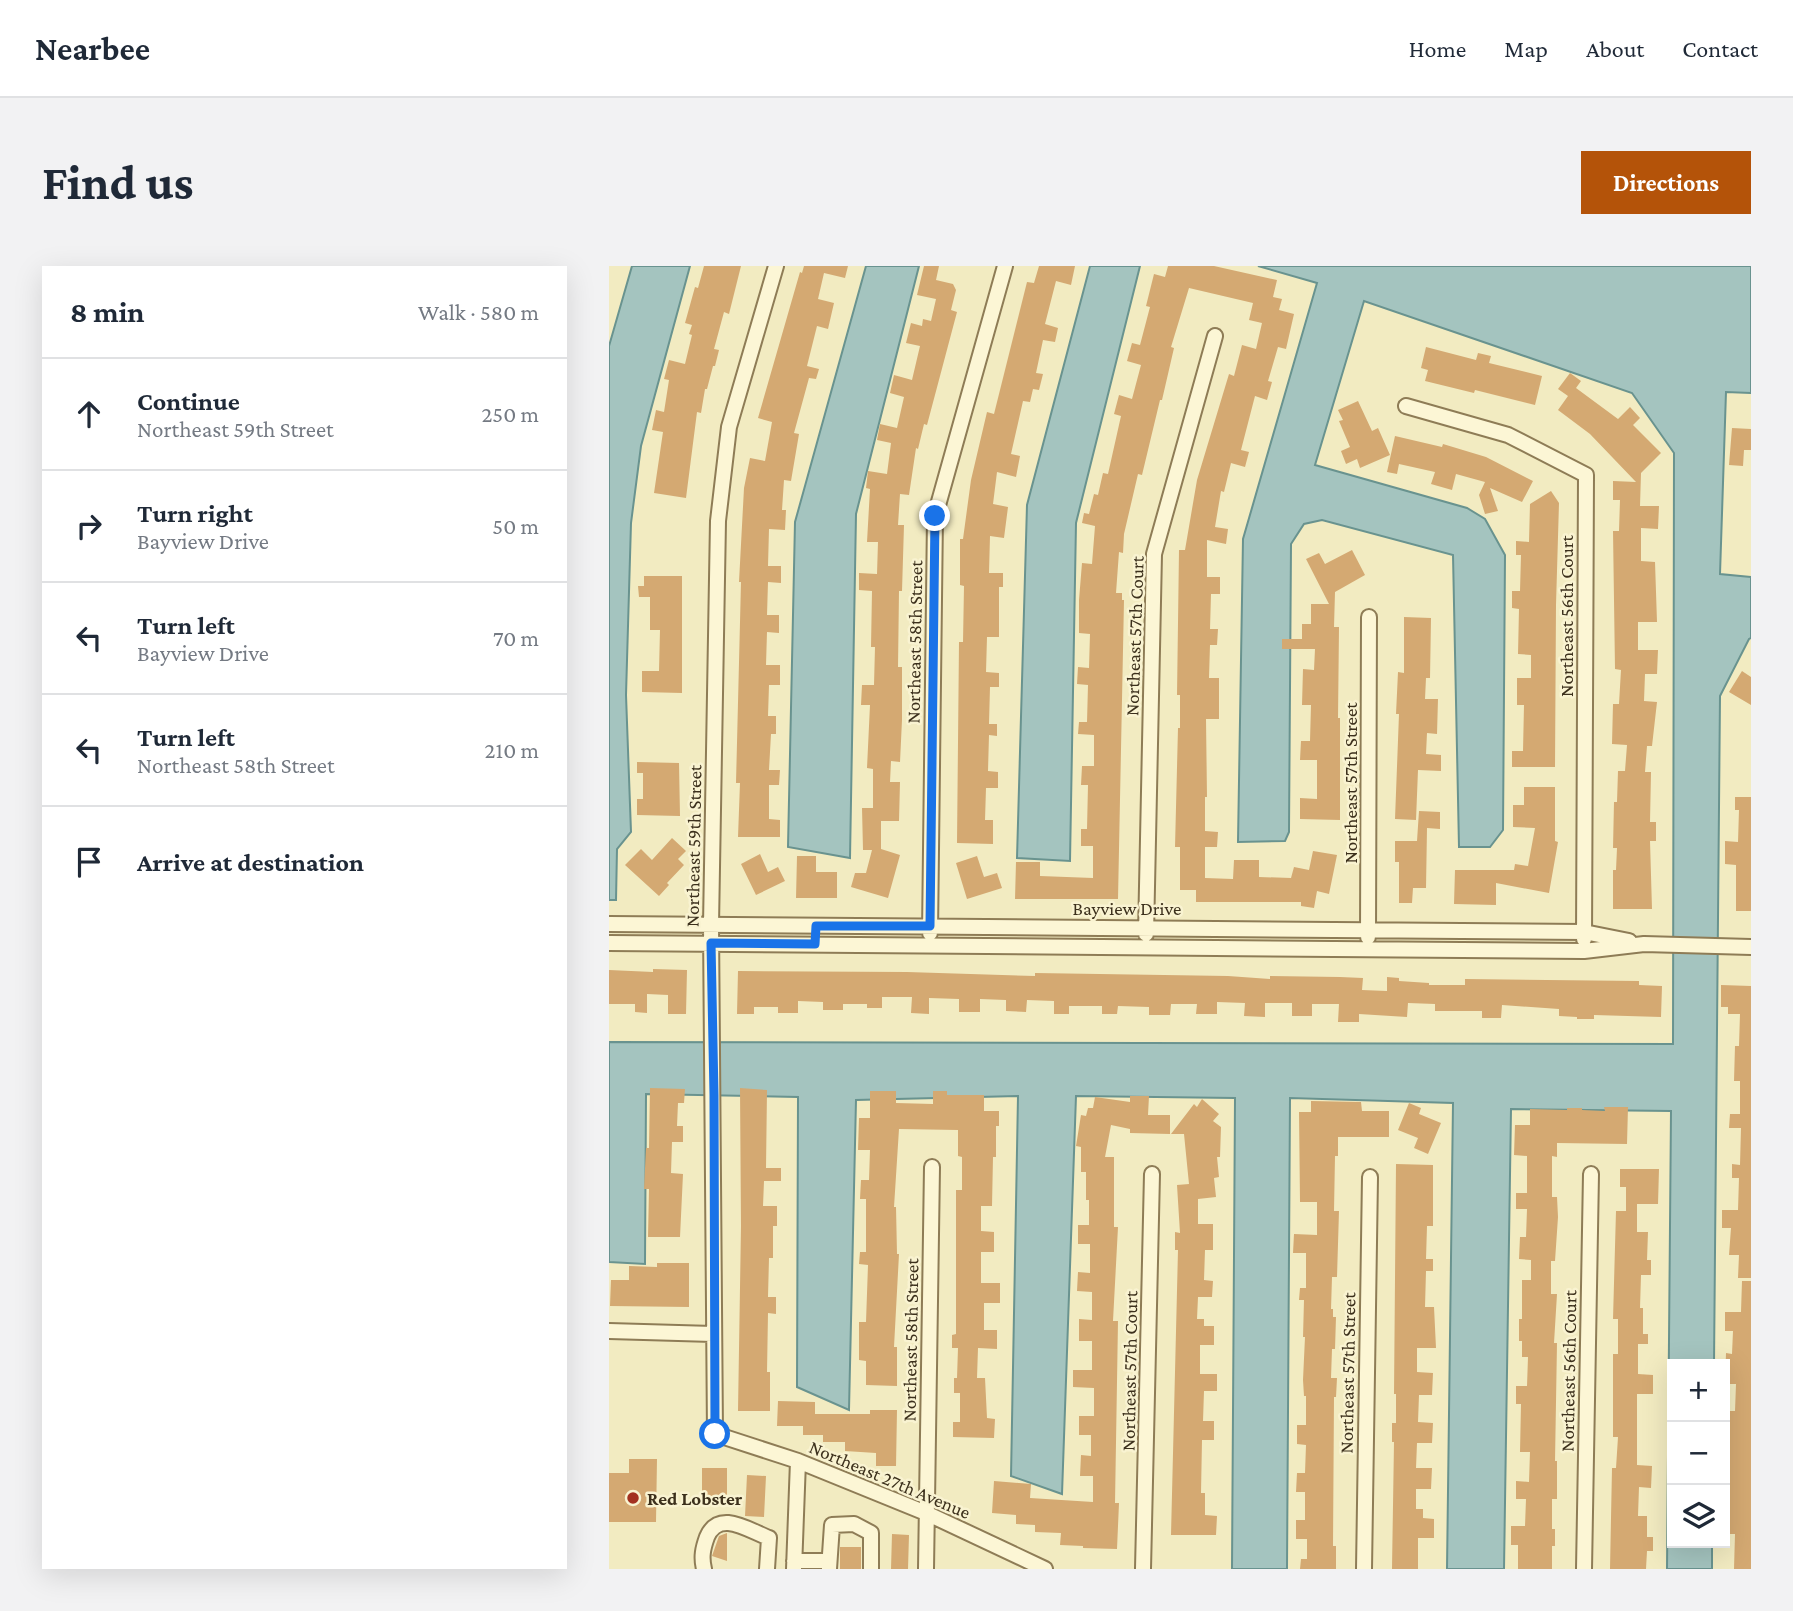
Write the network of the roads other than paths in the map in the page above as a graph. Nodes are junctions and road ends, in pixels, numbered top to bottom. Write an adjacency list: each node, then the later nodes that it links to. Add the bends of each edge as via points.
1 (776, 266): 7 (street, Northeast 59th Street, via 729,427 718,521)
2 (1005, 266): 9 (street, Northeast 58th Street, via 935,516)
3 (1215, 336): 11 (street, Northeast 57th Court, via 1154,554)
4 (1406, 406): 15 (street, Northeast 56th Court, via 1508,435 1585,475)
5 (1369, 617): 13 (street, Northeast 57th Street)
6 (609, 924): 7 (street, Bayview Drive); 16 (street)
7 (711, 925): 8 (street, Bayview Drive); 17 (street, Northeast 59th Street)
8 (816, 926): 9 (street, Bayview Drive); 18 (street)
9 (930, 926): 10 (street, Bayview Drive); 19 (street, Northeast 58th Street)
10 (1026, 927): 11 (street, Bayview Drive); 21 (street)
11 (1146, 927): 12 (street, Bayview Drive); 22 (street, Northeast 57th Court)
12 (1250, 929): 13 (street, Bayview Drive); 23 (street)
13 (1369, 930): 14 (street, Bayview Drive); 25 (street, Northeast 57th Street)
14 (1479, 931): 15 (street, Bayview Drive); 26 (street)
15 (1584, 932): 20 (street, Bayview Drive); 27 (street, Northeast 56th Court)
16 (609, 943): 17 (street, Bayview Drive)
17 (711, 943): 18 (street, Bayview Drive); 33 (street, Northeast 59th Street)
18 (815, 944): 19 (street, Bayview Drive)
19 (930, 944): 21 (street, Bayview Drive)
20 (1644, 944): 24 (street, Bayview Drive); 27 (street, Bayview Drive)
21 (1026, 945): 22 (street, Bayview Drive)
22 (1146, 946): 23 (street, Bayview Drive)
23 (1249, 947): 25 (street, Bayview Drive)
24 (1751, 947)
25 (1368, 949): 26 (street, Bayview Drive)
26 (1479, 950): 27 (street, Bayview Drive)
27 (1584, 951)
28 (932, 1167): 36 (street, Northeast 58th Street)
29 (1152, 1174): 44 (street, Northeast 57th Court)
30 (1591, 1174): 46 (street, Northeast 56th Court)
31 (1370, 1177): 45 (street, Northeast 57th Street)
32 (609, 1331): 33 (street)
33 (713, 1334): 34 (street, Northeast 59th Street)
34 (715, 1434): 35 (street, Northeast 27th Avenue)
35 (798, 1461): 36 (street, Northeast 27th Avenue); 37 (street)
36 (926, 1513): 42 (street, Northeast 58th Street); 43 (street, Northeast 27th Avenue)
37 (794, 1565): 38 (street)
38 (829, 1565): 41 (street, via 832,1525 855,1524 871,1533)
39 (704, 1569): 40 (street, via 704,1545 712,1527 727,1522 769,1538)
40 (767, 1569)
41 (871, 1569)
42 (926, 1569)
43 (1045, 1569)
44 (1143, 1569)
45 (1364, 1569)
46 (1584, 1569)

